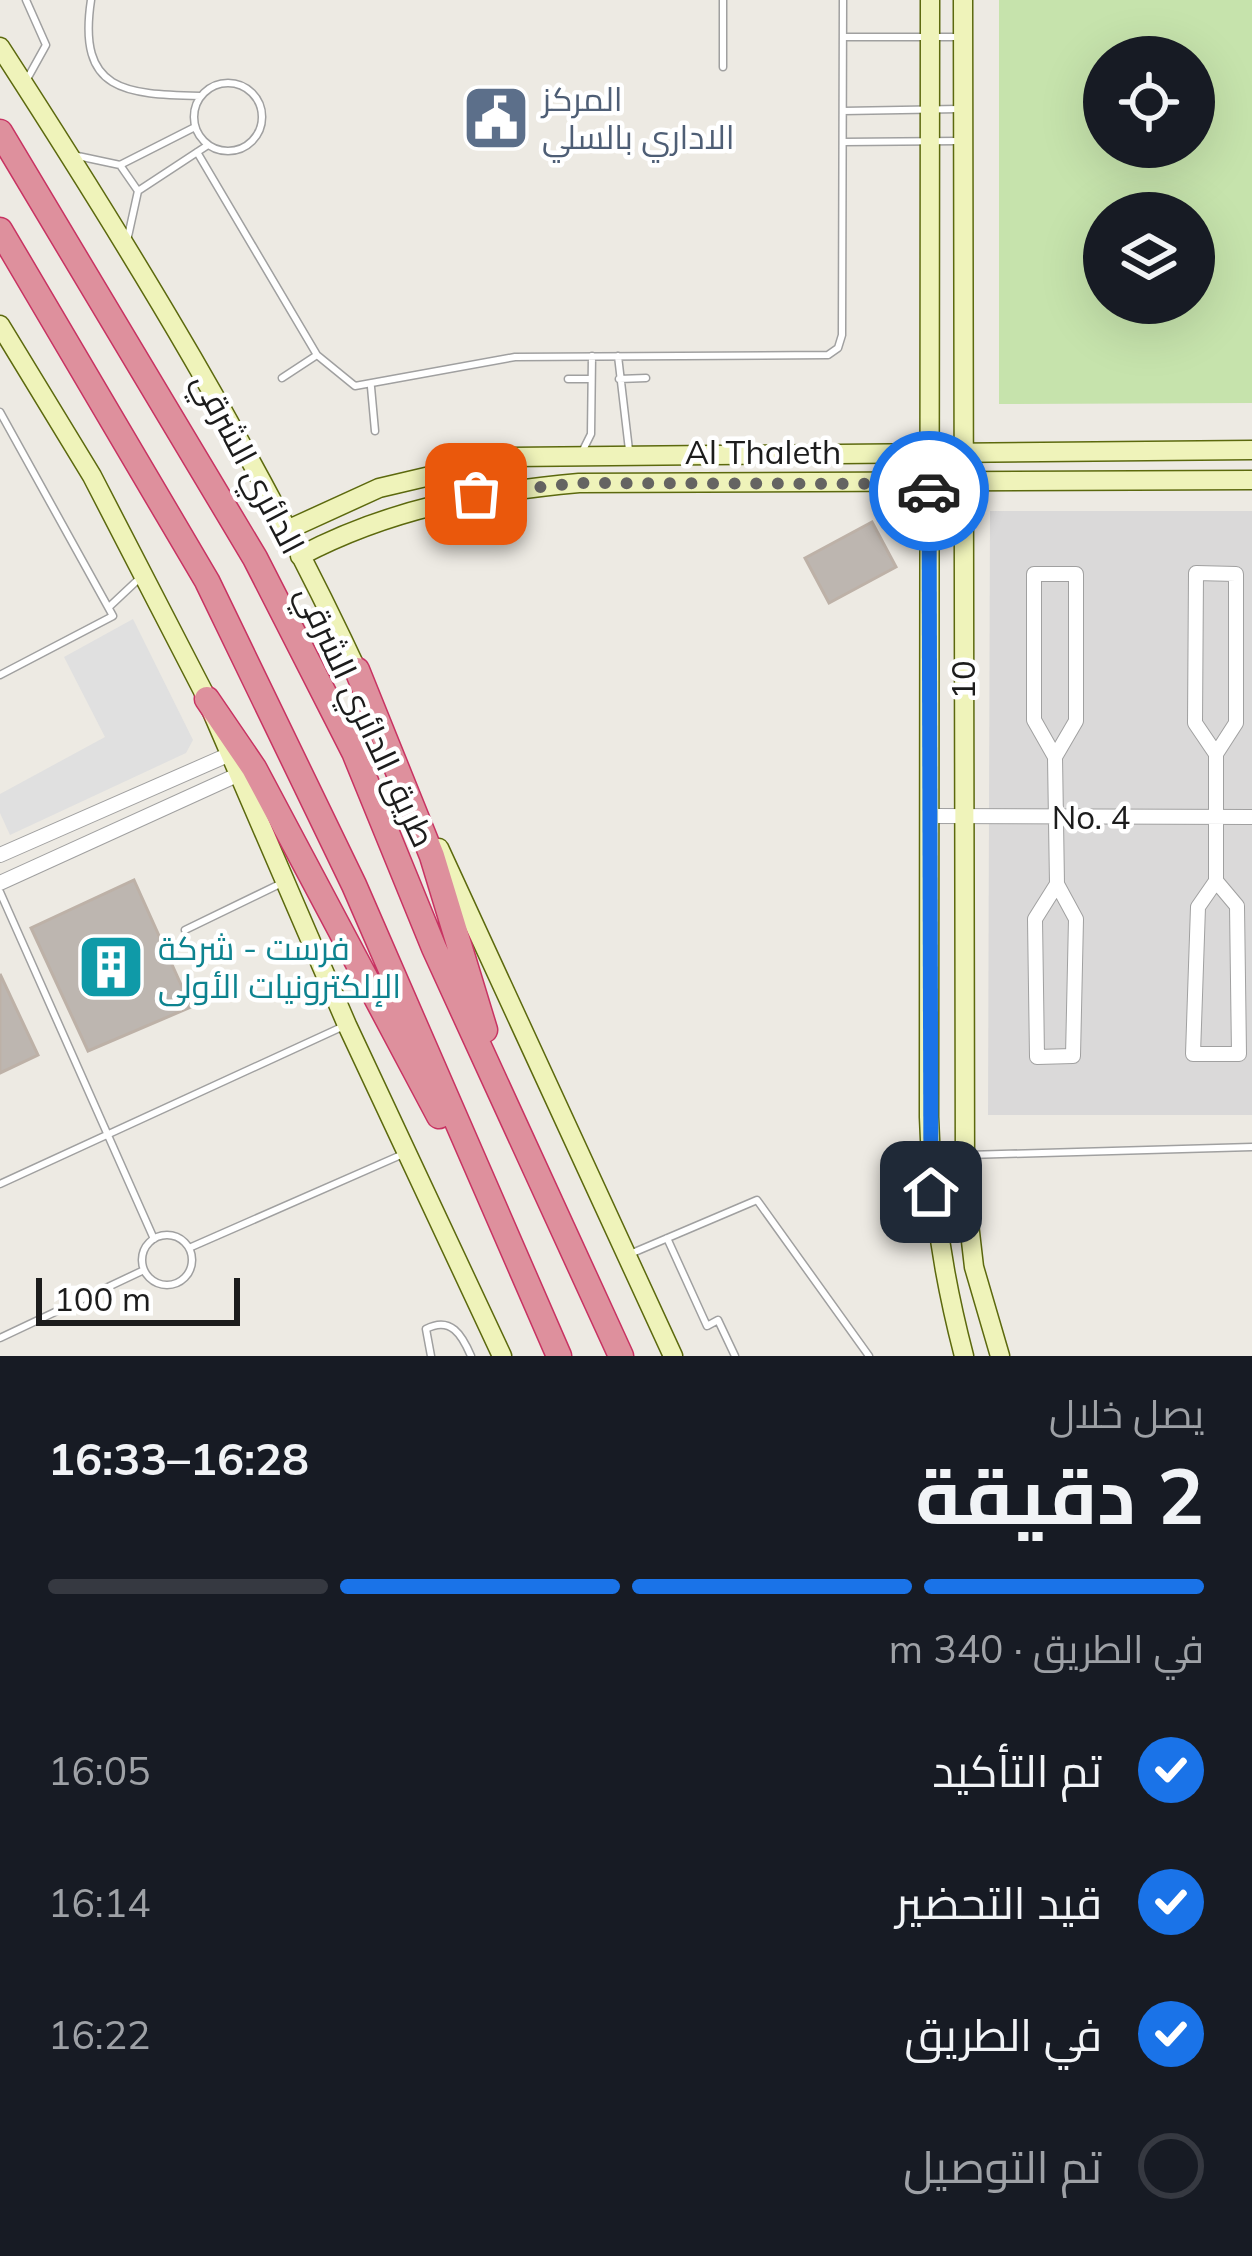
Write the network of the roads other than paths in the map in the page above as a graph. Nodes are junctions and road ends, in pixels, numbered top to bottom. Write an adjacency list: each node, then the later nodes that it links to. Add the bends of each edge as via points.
1 (26, 0): 12 (lane, via 46,45)
2 (91, 0): 13 (lane, via 87,42 112,86)
3 (724, 0): 11 (lane)
4 (843, 0): 7 (lane)
5 (930, 0): 8 (street, 10)
6 (962, 0): 9 (street, 10)
7 (843, 37): 8 (lane); 16 (lane)
8 (930, 37): 9 (lane); 14 (street, 10)
9 (962, 37): 15 (street, 10)
10 (0, 47): 12 (street, الدائري الشرقي)
11 (724, 67)
12 (24, 84): 24 (street, الدائري الشرقي)
13 (201, 96): 17 (lane); 22 (lane, via 220,84 242,86 262,112 251,142 230,151)
14 (930, 109): 15 (lane); 16 (lane); 21 (street, 10)
15 (962, 110): 19 (street, 10)
16 (843, 111): 20 (lane)
17 (195, 127): 22 (lane); 25 (lane)
18 (0, 131): 71 (highway, طريق الدائري الشرقي, via 255,558 354,752)
19 (963, 141): 21 (lane); 43 (street, 10)
20 (843, 142): 21 (lane); 32 (lane, via 838,348 824,356)
21 (930, 142): 42 (street, 10)
22 (208, 145): 23 (lane)
23 (197, 152): 26 (lane); 30 (lane)
24 (70, 154): 25 (lane); 28 (street, الدائري الشرقي)
25 (120, 165): 26 (lane)
26 (138, 191): 28 (lane)
27 (0, 230): 77 (highway, via 207,581 354,885)
28 (126, 244): 49 (street, الدائري الشرقي)
29 (0, 325): 51 (street)
30 (317, 355): 33 (lane); 38 (lane, via 349,384)
31 (592, 356): 32 (lane); 35 (lane); 38 (lane, via 500,359)
32 (618, 356): 36 (lane)
33 (281, 378)
34 (568, 379): 35 (lane)
35 (591, 379): 45 (lane, via 591,434)
36 (619, 379): 37 (lane); 44 (lane)
37 (646, 379)
38 (370, 387): 40 (lane)
39 (0, 412): 52 (lane)
40 (375, 430)
41 (1252, 450): 43 (street, Al Thaleth)
42 (930, 452): 43 (street, Al Thaleth); 44 (street, Al Thaleth); 47 (street, 10)
43 (963, 452): 48 (street, 10)
44 (630, 453): 45 (street, Al Thaleth)
45 (580, 455): 49 (street, Al Thaleth, via 511,457 420,475)
46 (1252, 480): 48 (street, Al Thaleth)
47 (929, 484): 48 (street, Al Thaleth); 50 (street, Al Thaleth, via 517,488 390,514); 59 (street, 10)
48 (963, 484): 60 (street, 10)
49 (287, 530): 50 (street, الدائري الشرقي)
50 (300, 556): 53 (street, الدائري الشرقي)
51 (142, 576): 52 (lane); 55 (street)
52 (110, 607): 54 (lane, via 113,616)
53 (357, 670): 71 (highway, via 432,856); 81 (street, الدائري الشرقي)
54 (0, 675)
55 (207, 699): 58 (highway)
56 (1216, 754): 56 (street, via 1196,723 1196,573 1236,574 1236,723); 62 (street)
57 (1055, 757): 57 (street, via 1034,720 1034,574 1076,574 1076,721); 61 (street)
58 (241, 761): 64 (street); 66 (street); 68 (street); 77 (highway)
59 (929, 816): 60 (street, No. 4); 92 (street, 10, via 931,1192)
60 (963, 816): 61 (street, No. 4); 75 (street, 10)
61 (1055, 817): 62 (street, No. 4); 67 (street)
62 (1216, 817): 63 (street, No. 4); 65 (street)
63 (1252, 818)
64 (2, 850)
65 (1216, 881): 65 (street, via 1198,907 1193,1054 1239,1054 1237,906)
66 (284, 883): 69 (lane); 70 (street)
67 (1057, 884): 67 (street, via 1035,919 1037,1057 1073,1056 1076,919)
68 (0, 887): 72 (lane)
69 (185, 930)
70 (347, 1025): 72 (lane); 74 (street)
71 (514, 1124): 88 (highway, طريق الدائري الشرقي)
72 (107, 1135): 76 (lane); 79 (lane)
73 (1252, 1148): 75 (lane)
74 (405, 1153): 80 (lane); 86 (street)
75 (964, 1155): 93 (street, 10, via 974,1268)
76 (0, 1184)
77 (484, 1190): 87 (highway)
78 (667, 1238): 81 (lane); 90 (lane, via 707,1326 718,1320); 91 (lane, via 757,1199)
79 (154, 1239): 80 (lane, via 174,1235); 82 (lane, via 142,1253)
80 (189, 1248): 82 (lane, via 192,1267 174,1285 160,1285)
81 (626, 1255): 89 (street, الدائري الشرقي)
82 (144, 1270): 83 (lane)
83 (0, 1338)
84 (431, 1356): 85 (lane, via 427,1329 440,1325 452,1326)
85 (471, 1356)
86 (502, 1356)
87 (559, 1356)
88 (621, 1356)
89 (673, 1356)
90 (735, 1356)
91 (869, 1356)
92 (964, 1356)
93 (1000, 1356)

